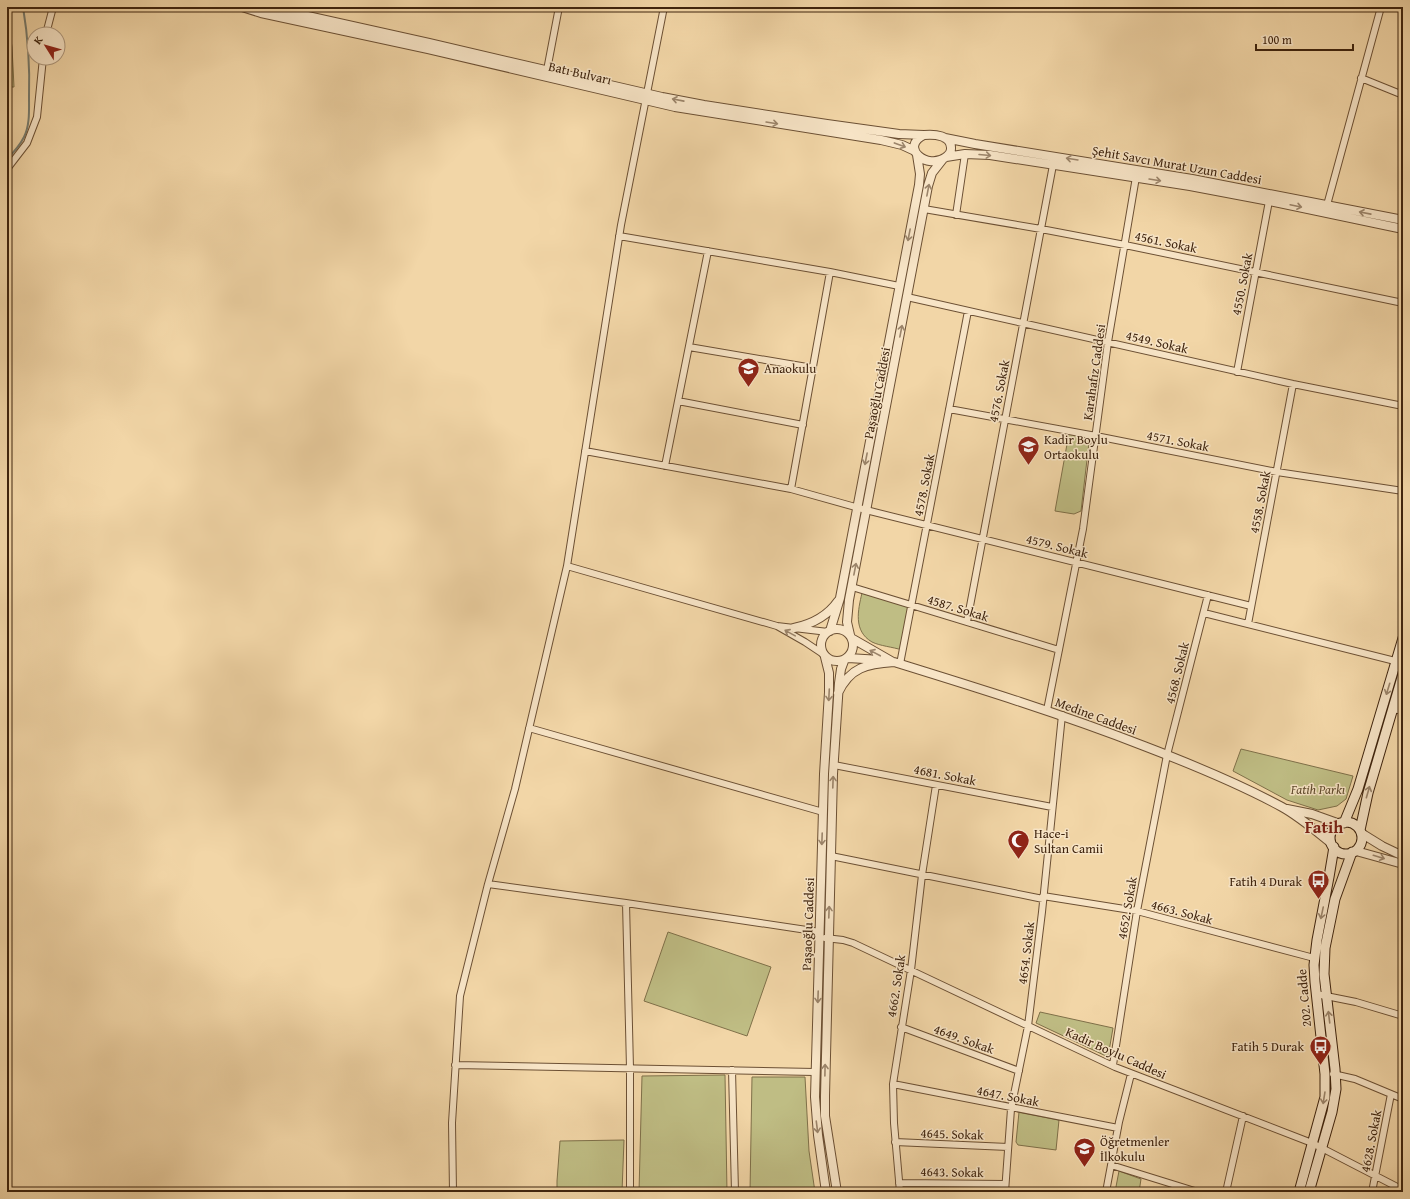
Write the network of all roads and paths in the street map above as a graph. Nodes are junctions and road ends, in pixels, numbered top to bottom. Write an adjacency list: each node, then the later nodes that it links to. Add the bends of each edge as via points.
1 (53, 7): 7 (street)
2 (242, 7): 12 (street, Batı Bulvarı)
3 (267, 7): 9 (street, Batı Bulvarı)
4 (559, 7): 9 (street)
5 (664, 7): 12 (street)
6 (1381, 7): 10 (street)
7 (48, 26)
8 (42, 66): 19 (street, via 37,117 27,143)
9 (547, 70): 12 (street, Batı Bulvarı)
10 (1361, 78): 11 (street); 22 (street)
11 (1403, 95)
12 (647, 98): 13 (street, Batı Bulvarı, one-way to 12, via 899,134); 15 (street, Batı Bulvarı, one-way to 15, via 718,114 881,140 902,145); 28 (street)
13 (924, 135): 14 (street); 15 (street, via 915,143)
14 (945, 138): 17 (street, via 951,148); 22 (street, Şehit Savcı Murat Uzun Caddesi, one-way to 14, via 1192,179)
15 (916, 153): 17 (street, via 919,158 927,161); 33 (street, Paşaoğlu Caddesi, one-way to 33, via 920,179)
16 (965, 154): 17 (street, Şehit Savcı Murat Uzun Caddesi); 18 (street, Şehit Savcı Murat Uzun Caddesi, one-way to 18, via 990,155); 24 (street)
17 (944, 158): 23 (street, Paşaoğlu Caddesi, one-way to 17, via 932,173)
18 (1053, 165): 20 (street, Şehit Savcı Murat Uzun Caddesi); 26 (street, 4576. Sokak)
19 (7, 169)
20 (1136, 177): 21 (street, Şehit Savcı Murat Uzun Caddesi, one-way to 21); 29 (street, Karahafız Caddesi)
21 (1269, 201): 27 (street, Şehit Savcı Murat Uzun Caddesi, one-way to 27); 32 (street, 4550. Sokak)
22 (1327, 205): 25 (street, Şehit Savcı Murat Uzun Caddesi, one-way to 22)
23 (924, 210): 24 (street, 4561. Sokak); 34 (street, Paşaoğlu Caddesi)
24 (956, 215): 26 (street, 4561. Sokak)
25 (1403, 220)
26 (1041, 229): 29 (street, 4561. Sokak); 37 (street, 4576. Sokak)
27 (1403, 229)
28 (619, 236): 30 (street); 49 (street)
29 (1125, 245): 32 (street, 4561. Sokak); 38 (street, Karahafız Caddesi)
30 (708, 251): 31 (street); 39 (street)
31 (830, 272): 33 (street); 40 (street)
32 (1256, 272): 35 (street, 4561. Sokak); 41 (street, 4550. Sokak)
33 (900, 286): 54 (street, Paşaoğlu Caddesi, one-way to 54)
34 (907, 297): 36 (street, 4549. Sokak); 55 (street, Paşaoğlu Caddesi, one-way to 34)
35 (1403, 303)
36 (968, 311): 37 (street, 4549. Sokak); 45 (street, 4578. Sokak)
37 (1023, 323): 38 (street, 4549. Sokak); 46 (street, 4576. Sokak)
38 (1108, 342): 41 (street, 4549. Sokak); 48 (street, Karahafız Caddesi)
39 (689, 347): 40 (street); 43 (street)
40 (813, 368): 47 (street)
41 (1237, 372): 42 (street, 4549. Sokak)
42 (1293, 384): 44 (street, 4549. Sokak); 51 (street, 4558. Sokak)
43 (678, 401): 47 (street); 50 (street)
44 (1403, 406)
45 (949, 409): 46 (street, 4571. Sokak); 56 (street, 4578. Sokak)
46 (1005, 419): 48 (street, 4571. Sokak); 57 (street, 4576. Sokak)
47 (803, 425): 52 (street)
48 (1096, 436): 51 (street, 4571. Sokak); 58 (street, Karahafız Caddesi)
49 (585, 451): 50 (street, 4579. Sokak); 59 (street)
50 (665, 466): 52 (street, 4579. Sokak)
51 (1276, 472): 53 (street, 4571. Sokak); 64 (street, 4558. Sokak)
52 (792, 489): 54 (street, 4579. Sokak)
53 (1403, 491)
54 (857, 508): 55 (street, 4579. Sokak); 62 (street, Paşaoğlu Caddesi)
55 (866, 510): 56 (street, 4579. Sokak); 60 (street, Paşaoğlu Caddesi, one-way to 55)
56 (927, 526): 57 (street, 4579. Sokak); 63 (street, 4578. Sokak)
57 (982, 539): 58 (street, 4579. Sokak); 66 (street, 4576. Sokak)
58 (1076, 563): 61 (street, 4579. Sokak); 73 (street, Karahafız Caddesi)
59 (567, 566): 68 (street); 84 (street)
60 (852, 587): 63 (street, 4587. Sokak); 71 (street, Paşaoğlu Caddesi, via 847,622)
61 (1208, 596): 64 (street, 4579. Sokak); 65 (street, 4568. Sokak)
62 (840, 598): 69 (street, via 821,618); 70 (street, Paşaoğlu Caddesi)
63 (912, 605): 66 (street, 4587. Sokak); 77 (street, 4578. Sokak)
64 (1251, 606): 67 (street, 4558. Sokak)
65 (1204, 613): 67 (street); 85 (street, 4568. Sokak)
66 (967, 622): 73 (street, 4587. Sokak)
67 (1248, 624): 76 (street)
68 (777, 626): 69 (street); 74 (street, one-way to 68)
69 (794, 628): 70 (street)
70 (829, 631): 71 (street, via 844,630); 74 (street, via 822,639)
71 (851, 637): 75 (street, via 854,647); 77 (street, Medine Caddesi, one-way to 71, via 864,647)
72 (1403, 638): 76 (main road)
73 (1059, 650): 81 (street, Karahafız Caddesi)
74 (824, 655): 75 (street, via 833,662); 90 (street, Paşaoğlu Caddesi, one-way to 90, via 829,673 830,692)
75 (846, 659): 77 (street, Medine Caddesi, via 866,658); 79 (street, Paşaoğlu Caddesi)
76 (1400, 662): 91 (main road, one-way to 91, via 1356,794)
77 (897, 663): 79 (street, via 873,664 853,673 845,680); 81 (street, Medine Caddesi)
78 (1403, 674): 80 (main road)
79 (838, 693): 86 (street, Paşaoğlu Caddesi)
80 (1393, 709): 82 (street); 92 (main road, one-way to 80, via 1366,797)
81 (1047, 710): 83 (street, Medine Caddesi)
82 (1403, 711)
83 (1062, 716): 85 (street, Medine Caddesi); 88 (street, 4654. Sokak)
84 (529, 728): 90 (street); 99 (street)
85 (1167, 755): 89 (street, Medine Caddesi, via 1216,775); 102 (street, 4652. Sokak)
86 (834, 765): 87 (street, 4681. Sokak); 95 (street, Paşaoğlu Caddesi, one-way to 86)
87 (936, 785): 88 (street, 4681. Sokak); 98 (street, 4662. Sokak)
88 (1052, 807): 100 (street, 4654. Sokak)
89 (1283, 808): 91 (street, Medine Caddesi); 93 (street, Medine Caddesi)
90 (823, 812): 103 (street, Paşaoğlu Caddesi, one-way to 103)
91 (1342, 823): 92 (main road, via 1351,823); 93 (main road, via 1332,831)
92 (1360, 831): 94 (main road, via 1360,845); 96 (street)
93 (1332, 845): 94 (main road, via 1341,853); 105 (main road, 202. Cadde, one-way to 105)
94 (1354, 852): 97 (street, one-way to 97); 108 (main road, 202. Cadde, via 1338,889 1326,936)
95 (831, 856): 98 (street, 4663. Sokak); 104 (street, Paşaoğlu Caddesi, one-way to 95)
96 (1403, 856)
97 (1403, 864)
98 (922, 875): 100 (street, 4663. Sokak); 106 (street, 4662. Sokak)
99 (488, 884): 101 (street, Kadir Boylu Caddesi); 112 (street, via 460,996)
100 (1043, 897): 102 (street, 4663. Sokak); 110 (street, 4654. Sokak)
101 (626, 903): 103 (street, Kadir Boylu Caddesi); 114 (street)
102 (1136, 911): 105 (street, 4663. Sokak); 113 (street, 4652. Sokak)
103 (820, 935): 104 (street, Kadir Boylu Caddesi); 117 (street, Paşaoğlu Caddesi, one-way to 117)
104 (829, 938): 106 (street, Kadir Boylu Caddesi, via 853,943); 140 (street, Paşaoğlu Caddesi, one-way to 104, via 824,1096)
105 (1314, 958): 107 (main road, 202. Cadde)
106 (911, 970): 110 (street, Kadir Boylu Caddesi); 111 (street, 4662. Sokak)
107 (1316, 994): 108 (street); 119 (main road, 202. Cadde)
108 (1326, 996): 109 (street); 120 (main road, 202. Cadde, one-way to 108)
109 (1403, 1016)
110 (1028, 1026): 113 (street, Kadir Boylu Caddesi); 116 (street, 4654. Sokak)
111 (901, 1028): 116 (street, 4649. Sokak); 121 (street, 4662. Sokak)
112 (455, 1065): 114 (street); 136 (street, via 452,1123)
113 (1113, 1065): 118 (street, Kadir Boylu Caddesi)
114 (630, 1068): 115 (street); 137 (street)
115 (732, 1070): 117 (street); 138 (street)
116 (1019, 1071): 124 (street, 4654. Sokak)
117 (815, 1072): 139 (street, Paşaoğlu Caddesi, one-way to 139, via 816,1117)
118 (1132, 1074): 125 (street, Kadir Boylu Caddesi); 126 (street)
119 (1325, 1074): 120 (street); 128 (main road, 202. Cadde, one-way to 128, via 1325,1097)
120 (1336, 1074): 122 (street); 130 (main road, 202. Cadde, via 1335,1100)
121 (893, 1084): 124 (street, 4647. Sokak); 127 (street, 4662. Sokak)
122 (1391, 1094): 123 (street); 132 (street, 4628. Sokak)
123 (1403, 1099)
124 (1011, 1108): 126 (street, 4647. Sokak); 129 (street, 4654. Sokak)
125 (1243, 1116): 128 (street, Kadir Boylu Caddesi); 145 (street)
126 (1118, 1128): 131 (street)
127 (896, 1142): 129 (street, 4645. Sokak); 133 (street, 4662. Sokak)
128 (1312, 1143): 130 (street, Kadir Boylu Caddesi); 146 (main road, 202. Cadde)
129 (1008, 1147): 134 (street, 4654. Sokak)
130 (1322, 1148): 132 (street, Kadir Boylu Caddesi); 147 (main road, 202. Cadde)
131 (1111, 1165): 143 (street); 144 (street)
132 (1375, 1176): 135 (street, Kadir Boylu Caddesi); 148 (street, 4628. Sokak)
133 (899, 1183): 134 (street, 4643. Sokak); 141 (street, 4662. Sokak)
134 (1005, 1184): 142 (street, 4654. Sokak)
135 (1403, 1190)
136 (453, 1192)
137 (630, 1192)
138 (735, 1192)
139 (826, 1192)
140 (837, 1192)
141 (900, 1192)
142 (1005, 1192)
143 (1106, 1192)
144 (1198, 1192)
145 (1226, 1192)
146 (1299, 1192)
147 (1309, 1192)
148 (1372, 1192)

